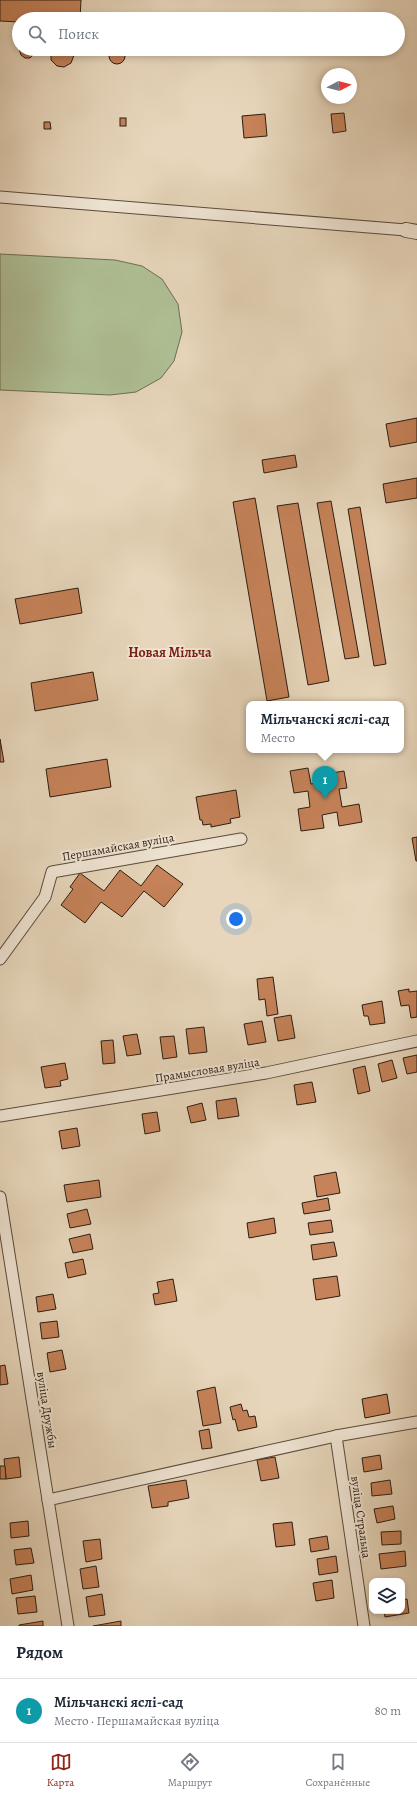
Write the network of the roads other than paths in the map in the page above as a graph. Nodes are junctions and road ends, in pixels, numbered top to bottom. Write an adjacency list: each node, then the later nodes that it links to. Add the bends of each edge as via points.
1 (0, 197): 2 (street)
2 (412, 231)
3 (241, 839): 4 (street, Першамайская вуліца, via 52,872 45,897)
4 (0, 959)
5 (417, 1041): 6 (street, Прамысловая вуліца, via 266,1074)
6 (0, 1116)
7 (0, 1197): 10 (street, вуліца Дружбы)
8 (417, 1422): 9 (street)
9 (336, 1436): 10 (street); 12 (street, вуліца Стральца)
10 (48, 1500): 11 (street, вуліца Дружбы)
11 (68, 1626)
12 (364, 1626)

